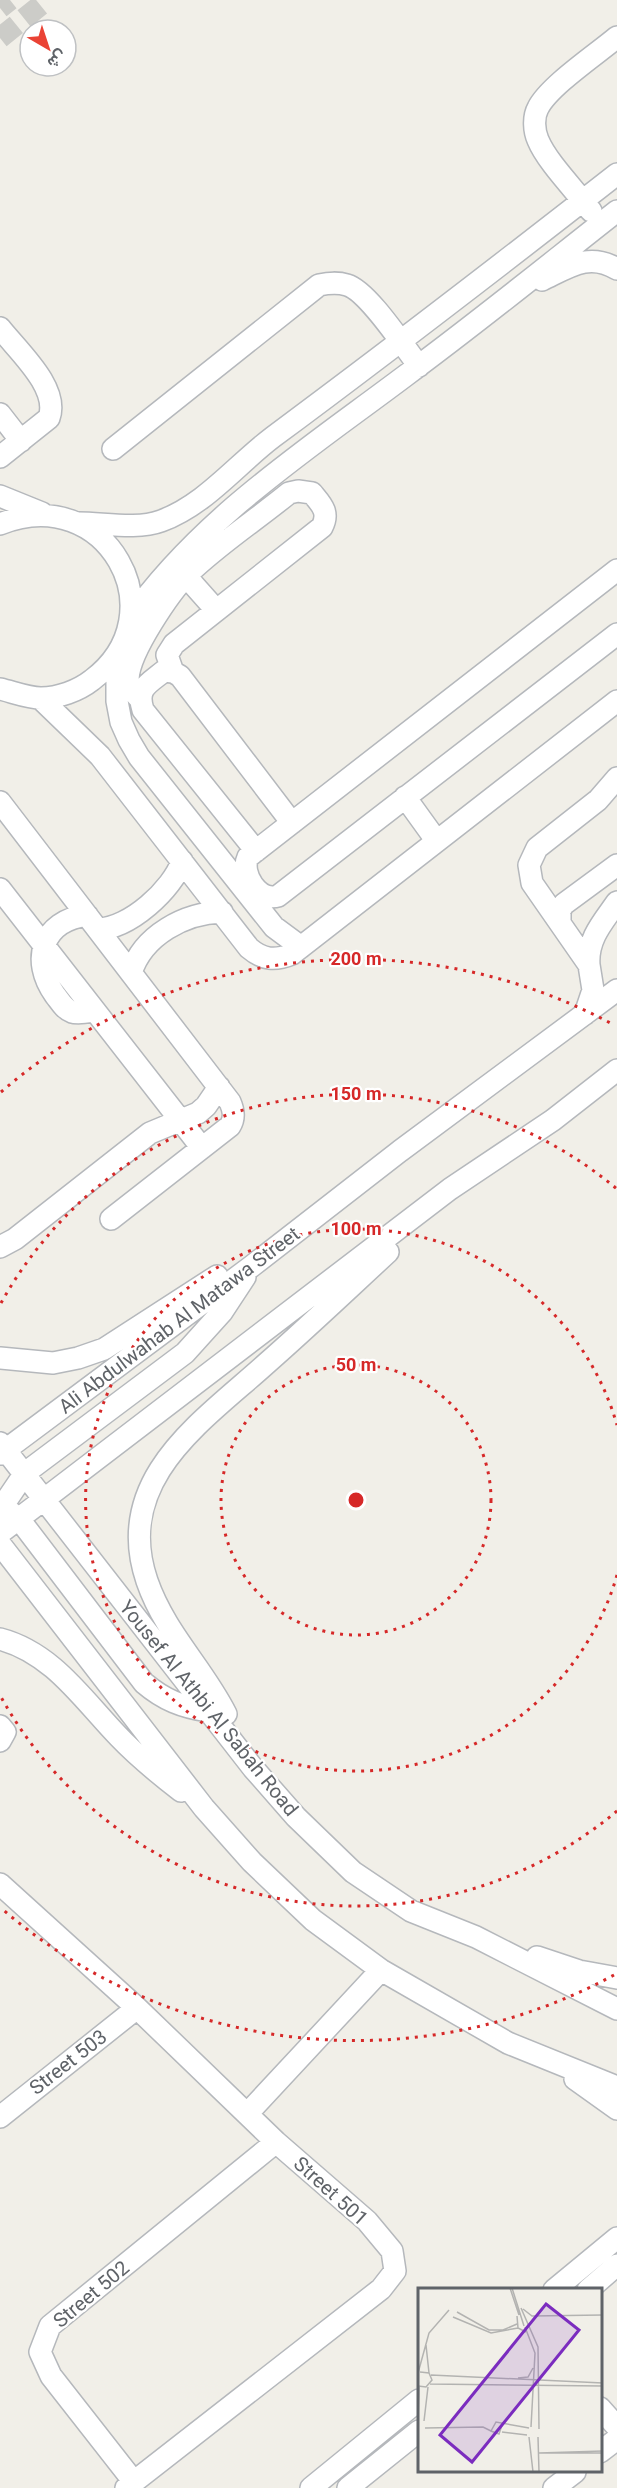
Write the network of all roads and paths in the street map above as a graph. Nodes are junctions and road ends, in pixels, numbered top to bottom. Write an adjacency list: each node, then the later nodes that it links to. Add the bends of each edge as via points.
1 (617, 38): 3 (street, via 568,77 537,110 537,139)
2 (617, 174): 3 (street)
3 (583, 201): 4 (street); 8 (street)
4 (609, 217): 6 (street)
5 (617, 269): 6 (street, via 584,261)
6 (506, 297): 9 (street)
7 (0, 328): 11 (street, via 46,386 52,400 49,418)
8 (400, 342): 9 (street); 12 (street, via 364,295 350,285 320,285); 16 (street, via 178,513 158,522 133,525)
9 (419, 366): 21 (street, via 285,465 213,526 178,560)
10 (0, 414): 11 (street)
11 (21, 441): 13 (street)
12 (113, 449)
13 (0, 457)
14 (0, 496): 15 (street)
15 (46, 514): 16 (street); 17 (street, via 18,517)
16 (79, 523): 21 (street, via 99,536 125,573)
17 (0, 524)
18 (617, 570): 32 (street)
19 (189, 573): 20 (street, via 192,583); 20 (street, via 289,493 312,493 324,507 326,520 322,527); 27 (street, via 136,650 128,680)
20 (216, 610): 24 (street, via 169,650)
21 (130, 619): 23 (street)
22 (617, 635): 30 (street)
23 (118, 654): 26 (street, via 84,686 63,695); 43 (street, via 117,701 121,722 139,757 274,927)
24 (173, 672): 27 (street, via 164,671 143,689); 32 (street, via 180,676)
25 (0, 689): 26 (street)
26 (40, 698): 35 (street, via 100,756)
27 (139, 698): 34 (street, via 142,710)
28 (617, 700): 33 (street)
29 (617, 778): 41 (street, via 598,800 543,841 532,856 532,883)
30 (405, 797): 33 (street); 34 (street, via 278,896 261,893 246,873 248,857)
31 (4, 811): 40 (street)
32 (292, 823): 34 (street)
33 (436, 840): 43 (street)
34 (256, 851)
35 (182, 861): 39 (street); 40 (street, via 161,894 123,922 112,928)
36 (617, 866): 41 (street, via 564,904)
37 (0, 889): 42 (street)
38 (617, 902): 44 (street, via 593,937)
39 (222, 912): 43 (street, via 258,956 281,959); 45 (street, via 196,914 177,923 148,945)
40 (93, 922): 42 (street, via 66,920 49,935); 45 (street)
41 (560, 923): 44 (street)
42 (45, 947): 52 (street, via 44,978 64,1007 77,1013 95,1011)
43 (301, 947)
44 (589, 965): 47 (street, via 593,990)
45 (131, 973): 49 (street)
46 (617, 990): 47 (street, Ali Abdulwahab Al Matawa Street)
47 (585, 1014): 54 (street, Ali Abdulwahab Al Matawa Street)
48 (617, 1070): 51 (street)
49 (219, 1087): 52 (street, via 198,1113); 53 (street, via 234,1110 233,1121)
50 (617, 1090): 51 (street)
51 (583, 1096): 55 (street)
52 (180, 1120): 53 (street); 57 (street, via 150,1133 15,1239)
53 (202, 1148): 56 (street)
54 (400, 1151): 58 (street, Ali Abdulwahab Al Matawa Street); 59 (street, via 287,1231 104,1349 53,1363)
55 (450, 1189): 61 (street); 69 (street, via 424,1219 178,1443 162,1464 149,1492 141,1520 140,1550 147,1581 171,1632 224,1710)
56 (111, 1219)
57 (0, 1246)
58 (252, 1266): 60 (street, Ali Abdulwahab Al Matawa Street); 62 (street, via 222,1312 185,1353)
59 (0, 1358)
60 (1, 1454): 62 (street, Yousef Al Athbi Al Sabah Road)
61 (45, 1499): 62 (street, Yousef Al Athbi Al Sabah Road); 62 (street); 66 (street, Yousef Al Athbi Al Sabah Road)
62 (9, 1500): 63 (street); 66 (street, via 144,1683 162,1698)
63 (0, 1533)
64 (0, 1544): 70 (street)
65 (0, 1639): 70 (street, via 37,1654 159,1774)
66 (208, 1711): 69 (street, Yousef Al Athbi Al Sabah Road)
67 (0, 1726): 68 (street, via 5,1732)
68 (0, 1741)
69 (253, 1768): 72 (street, Yousef Al Athbi Al Sabah Road, via 353,1872 411,1911)
70 (204, 1808): 73 (street, via 252,1862 313,1920)
71 (0, 1884): 75 (street, Street 501)
72 (476, 1937): 74 (street, via 579,1971); 76 (street, Yousef Al Athbi Al Sabah Road)
73 (381, 1970): 77 (street); 80 (street)
74 (617, 1978)
75 (136, 2008): 80 (street, Street 501); 81 (street, Street 503)
76 (617, 2009)
77 (508, 2043): 78 (street); 79 (street, via 580,2081)
78 (617, 2087)
79 (617, 2109)
80 (247, 2114): 82 (street, Street 501)
81 (0, 2117)
82 (276, 2142): 94 (street, Street 502, via 50,2326 40,2352 51,2376); 94 (street, Street 501, via 368,2221 392,2251 395,2271 381,2289)
83 (617, 2238): 85 (street)
84 (617, 2265): 86 (street)
85 (556, 2288)
86 (590, 2288)
87 (418, 2401): 95 (street)
88 (602, 2410): 89 (street)
89 (617, 2427)
90 (418, 2432): 96 (street)
91 (617, 2439): 92 (street)
92 (602, 2450)
93 (574, 2473): 97 (street)
94 (130, 2485)
95 (311, 2488)
96 (348, 2488)
97 (554, 2488)

